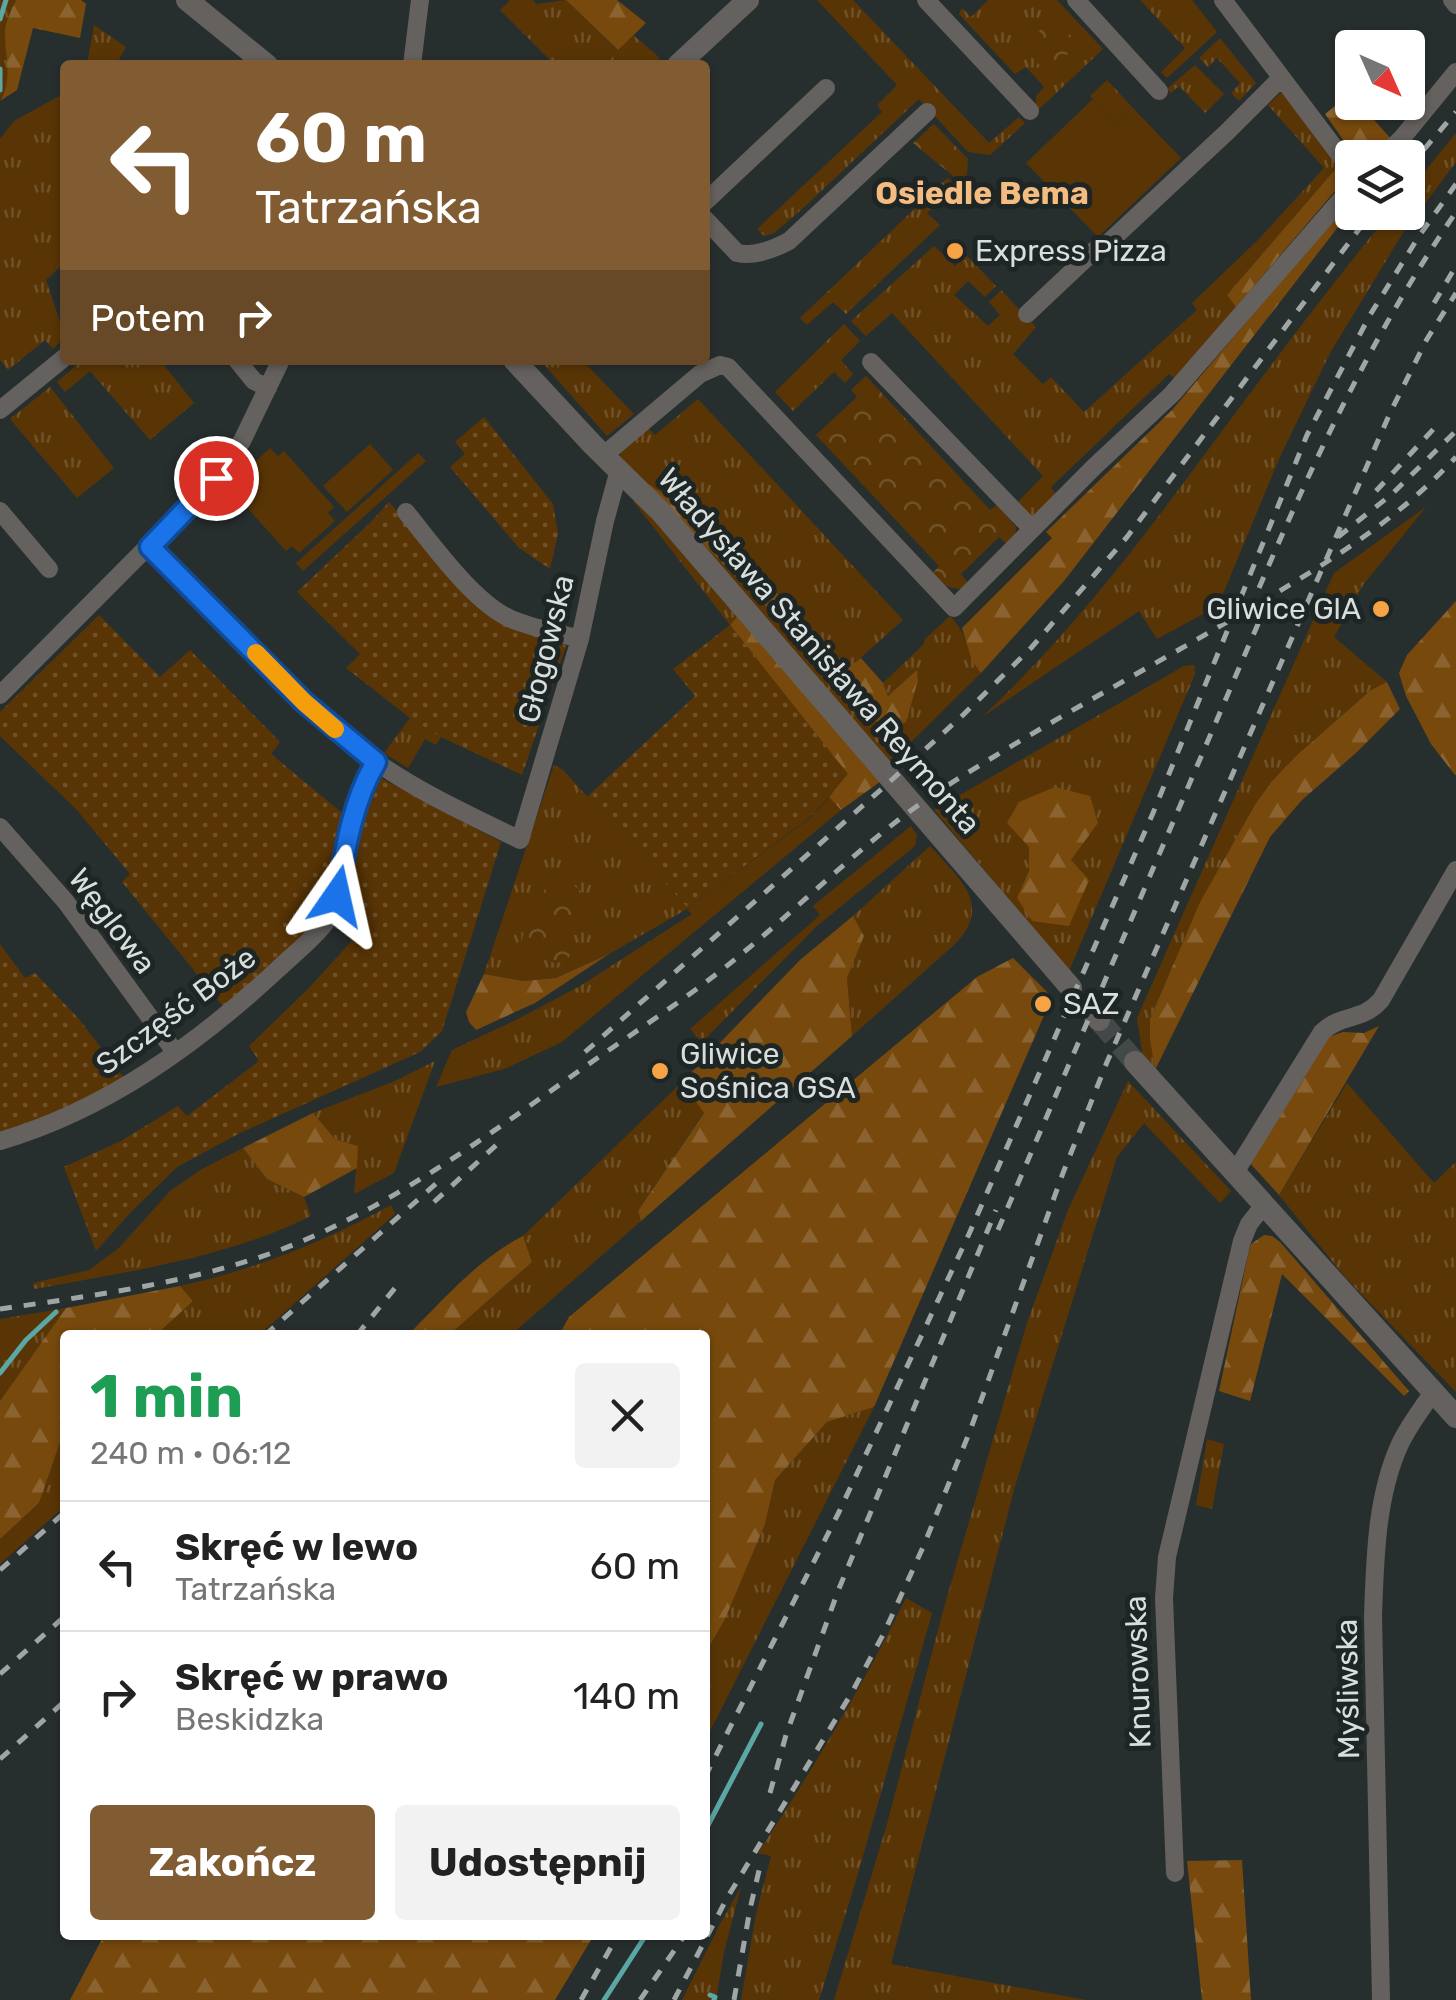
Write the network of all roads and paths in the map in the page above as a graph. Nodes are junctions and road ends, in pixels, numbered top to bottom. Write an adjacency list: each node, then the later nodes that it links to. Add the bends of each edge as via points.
1 (187, 0): 7 (street)
2 (420, 0): 8 (street)
3 (748, 0): 9 (street)
4 (926, 0): 14 (street)
5 (1076, 0): 13 (street)
6 (1223, 0): 11 (street)
7 (261, 60)
8 (413, 60)
9 (683, 60)
10 (1456, 72): 16 (street)
11 (1281, 78): 17 (street); 21 (street)
12 (826, 88): 18 (street)
13 (1159, 90)
14 (1030, 111)
15 (927, 112): 20 (street, via 777,248 737,253)
16 (1400, 140)
17 (1335, 149)
18 (710, 197)
19 (1335, 207): 32 (street, via 1172,394)
20 (710, 223)
21 (1027, 314)
22 (60, 360): 28 (street)
23 (871, 362): 32 (street)
24 (241, 365): 27 (street)
25 (280, 365): 27 (street)
26 (519, 365): 29 (street, Władysława Stanisława Reymonta)
27 (268, 388): 33 (street, via 229,462)
28 (0, 410)
29 (611, 462): 32 (street, via 700,374 724,366 954,608); 35 (street, Głogowska); 40 (street, Władysława Stanisława Reymonta)
30 (0, 511): 34 (street)
31 (406, 512): 35 (street, via 495,609)
32 (1032, 529)
33 (150, 547): 36 (street); 37 (street, via 304,702)
34 (49, 569)
35 (580, 639): 37 (street, Głogowska, via 520,840)
36 (0, 695)
37 (376, 762): 41 (street, Szczęść Boże, via 357,806 330,916 260,985)
38 (0, 827): 41 (street, Węglowa, via 66,902)
39 (1456, 870): 44 (street, via 1380,1000 1366,1014 1338,1020 1322,1032)
40 (1071, 988)
41 (175, 1052): 43 (street, Szczęść Boże, via 100,1101)
42 (1135, 1062): 44 (street)
43 (0, 1141)
44 (1234, 1174): 45 (street)
45 (1264, 1205): 46 (street); 48 (street, Knurowska, via 1242,1241 1167,1557)
46 (1434, 1391): 47 (street); 49 (street, Myśliwska, via 1388,1477 1375,1563)
47 (1456, 1417)
48 (1175, 1874)
49 (1381, 2000)

